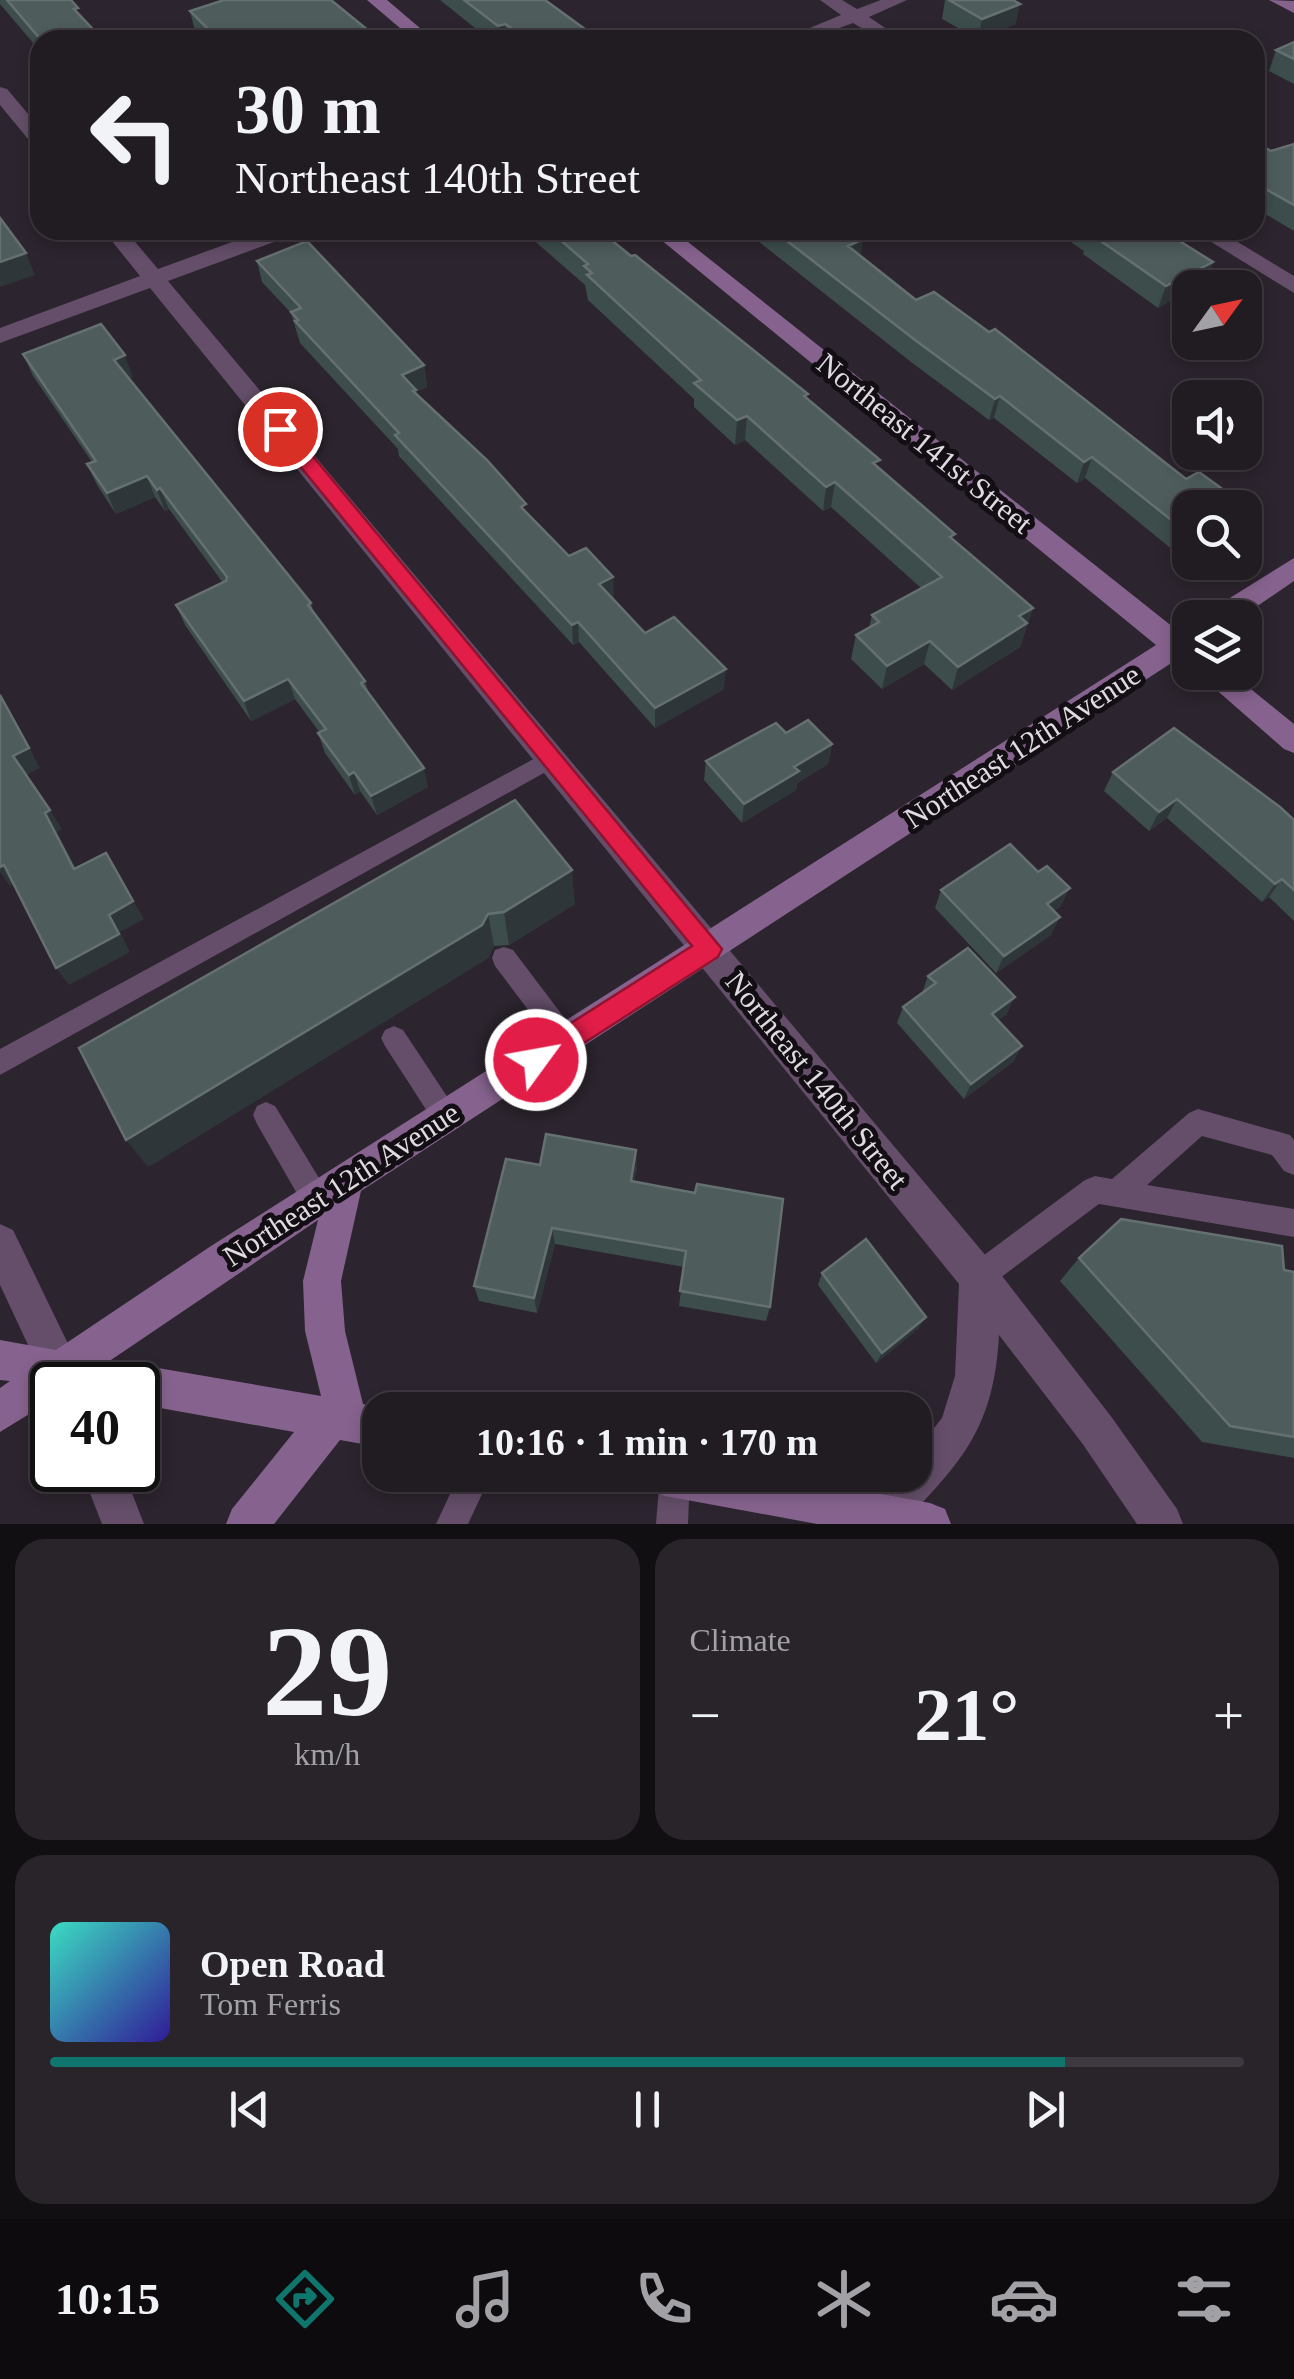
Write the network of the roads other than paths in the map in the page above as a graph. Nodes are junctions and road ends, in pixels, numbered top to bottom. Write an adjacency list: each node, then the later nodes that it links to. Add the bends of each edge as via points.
1 (376, 0): 7 (street)
2 (829, 0): 6 (street)
3 (898, 0): 6 (street)
4 (1278, 0): 5 (street)
5 (1294, 8)
6 (855, 16): 8 (street); 9 (street)
7 (413, 30)
8 (817, 30)
9 (878, 30)
10 (0, 93): 11 (street)
11 (30, 129)
12 (123, 240): 16 (street, Northeast 140th Street)
13 (259, 240): 16 (street)
14 (673, 240): 21 (street, Northeast 141st Street)
15 (1219, 240): 17 (street)
16 (156, 279): 18 (street); 25 (street, Northeast 140th Street)
17 (1294, 286)
18 (0, 336)
19 (1294, 568): 20 (street)
20 (1247, 600)
21 (1172, 635)
22 (1172, 655): 26 (street, Northeast 12th Avenue)
23 (1232, 690): 24 (street)
24 (1294, 741)
25 (552, 758): 26 (street, Northeast 140th Street); 30 (lane)
26 (710, 949): 29 (street, Northeast 12th Avenue); 38 (street, Northeast 140th Street)
27 (504, 958): 29 (lane)
28 (394, 1038): 32 (lane)
29 (566, 1040): 32 (street, Northeast 12th Avenue)
30 (0, 1062)
31 (266, 1115): 34 (lane)
32 (445, 1116): 34 (street, Northeast 12th Avenue)
33 (1294, 1162): 35 (lane, via 1280,1144 1198,1122)
34 (331, 1192): 41 (street, Northeast 12th Avenue, via 224,1259); 46 (street, via 322,1280 325,1331)
35 (1116, 1194): 36 (lane); 38 (lane, via 1095,1190)
36 (1294, 1223)
37 (0, 1243): 40 (street)
38 (978, 1277): 51 (street, via 981,1337 956,1434); 57 (street, Northeast 140th Street)
39 (0, 1360): 42 (street)
40 (57, 1362)
41 (86, 1362)
42 (30, 1368)
43 (160, 1393): 46 (street)
44 (30, 1396): 45 (street, Northeast 12th Avenue)
45 (0, 1412)
46 (353, 1422): 53 (street)
47 (111, 1492): 52 (street)
48 (466, 1492): 54 (lane)
49 (671, 1492): 55 (lane)
50 (749, 1492): 51 (street)
51 (883, 1519): 56 (street)
52 (123, 1524)
53 (247, 1524)
54 (452, 1524)
55 (672, 1524)
56 (930, 1524)
57 (1162, 1524)

